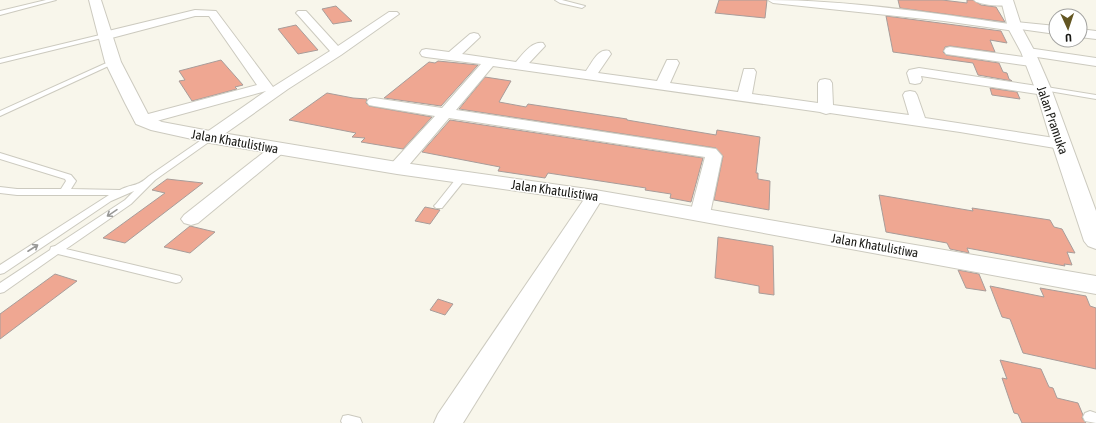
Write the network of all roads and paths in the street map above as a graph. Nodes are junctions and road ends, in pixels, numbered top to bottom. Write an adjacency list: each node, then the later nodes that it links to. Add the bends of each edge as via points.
1 (53, 0): 9 (lane)
2 (95, 0): 14 (street)
3 (558, 0): 8 (lane)
4 (773, 0): 6 (street)
5 (979, 0): 7 (street)
6 (819, 2): 12 (street)
7 (1007, 2): 12 (street, Jalan Pramuka)
8 (582, 6)
9 (0, 13)
10 (302, 13): 18 (street)
11 (393, 14): 18 (street)
12 (1015, 27): 13 (street); 22 (street, Jalan Pramuka)
13 (1048, 29)
14 (104, 36): 23 (lane); 24 (street); 35 (street, via 195,13 212,13)
15 (474, 37): 21 (street)
16 (539, 46): 28 (street)
17 (950, 51): 22 (street)
18 (337, 52): 33 (street)
19 (426, 53): 21 (street)
20 (605, 54): 30 (street)
21 (451, 57): 25 (street)
22 (1030, 57): 26 (street); 36 (street, Jalan Pramuka)
23 (0, 61)
24 (113, 62): 43 (lane); 44 (street)
25 (490, 62): 28 (street); 42 (street)
26 (1096, 62)
27 (672, 63): 34 (street)
28 (519, 66): 30 (street)
29 (749, 72): 39 (street)
30 (589, 76): 34 (street)
31 (915, 80): 36 (street, via 914,73 919,72)
32 (825, 83): 41 (street)
33 (282, 86): 35 (street); 46 (street)
34 (661, 86): 39 (street)
35 (266, 87): 44 (street)
36 (1043, 89): 38 (lane); 47 (street, Jalan Pramuka)
37 (910, 95): 45 (street)
38 (1096, 97)
39 (744, 98): 41 (street)
40 (374, 102): 42 (street)
41 (826, 110): 45 (street)
42 (445, 112): 50 (street); 60 (street, via 710,153 714,156)
43 (0, 114)
44 (142, 120): 46 (street, Jalan Khatulistiwa, via 157,126)
45 (919, 122): 47 (street)
46 (210, 137): 48 (street, Jalan Khatulistiwa); 52 (lane)
47 (1061, 144): 58 (street, Jalan Pramuka)
48 (279, 148): 50 (street, Jalan Khatulistiwa); 61 (street)
49 (0, 156): 54 (lane, via 68,178 71,181)
50 (397, 168): 51 (street, Jalan Khatulistiwa)
51 (462, 177): 56 (street, Jalan Khatulistiwa); 59 (lane)
52 (141, 187): 55 (lane); 57 (lane)
53 (0, 190): 54 (lane)
54 (64, 191): 55 (lane)
55 (120, 192): 57 (lane); 64 (lane, one-way to 55)
56 (595, 196): 60 (street, Jalan Khatulistiwa); 68 (street)
57 (134, 197): 63 (lane, one-way to 63)
58 (1088, 201): 62 (street, Jalan Pramuka)
59 (439, 206)
60 (700, 214): 66 (street, Jalan Khatulistiwa)
61 (191, 219)
62 (1096, 241)
63 (55, 250): 65 (lane); 67 (lane)
64 (0, 270)
65 (176, 280)
66 (1096, 284)
67 (0, 289)
68 (448, 423)

